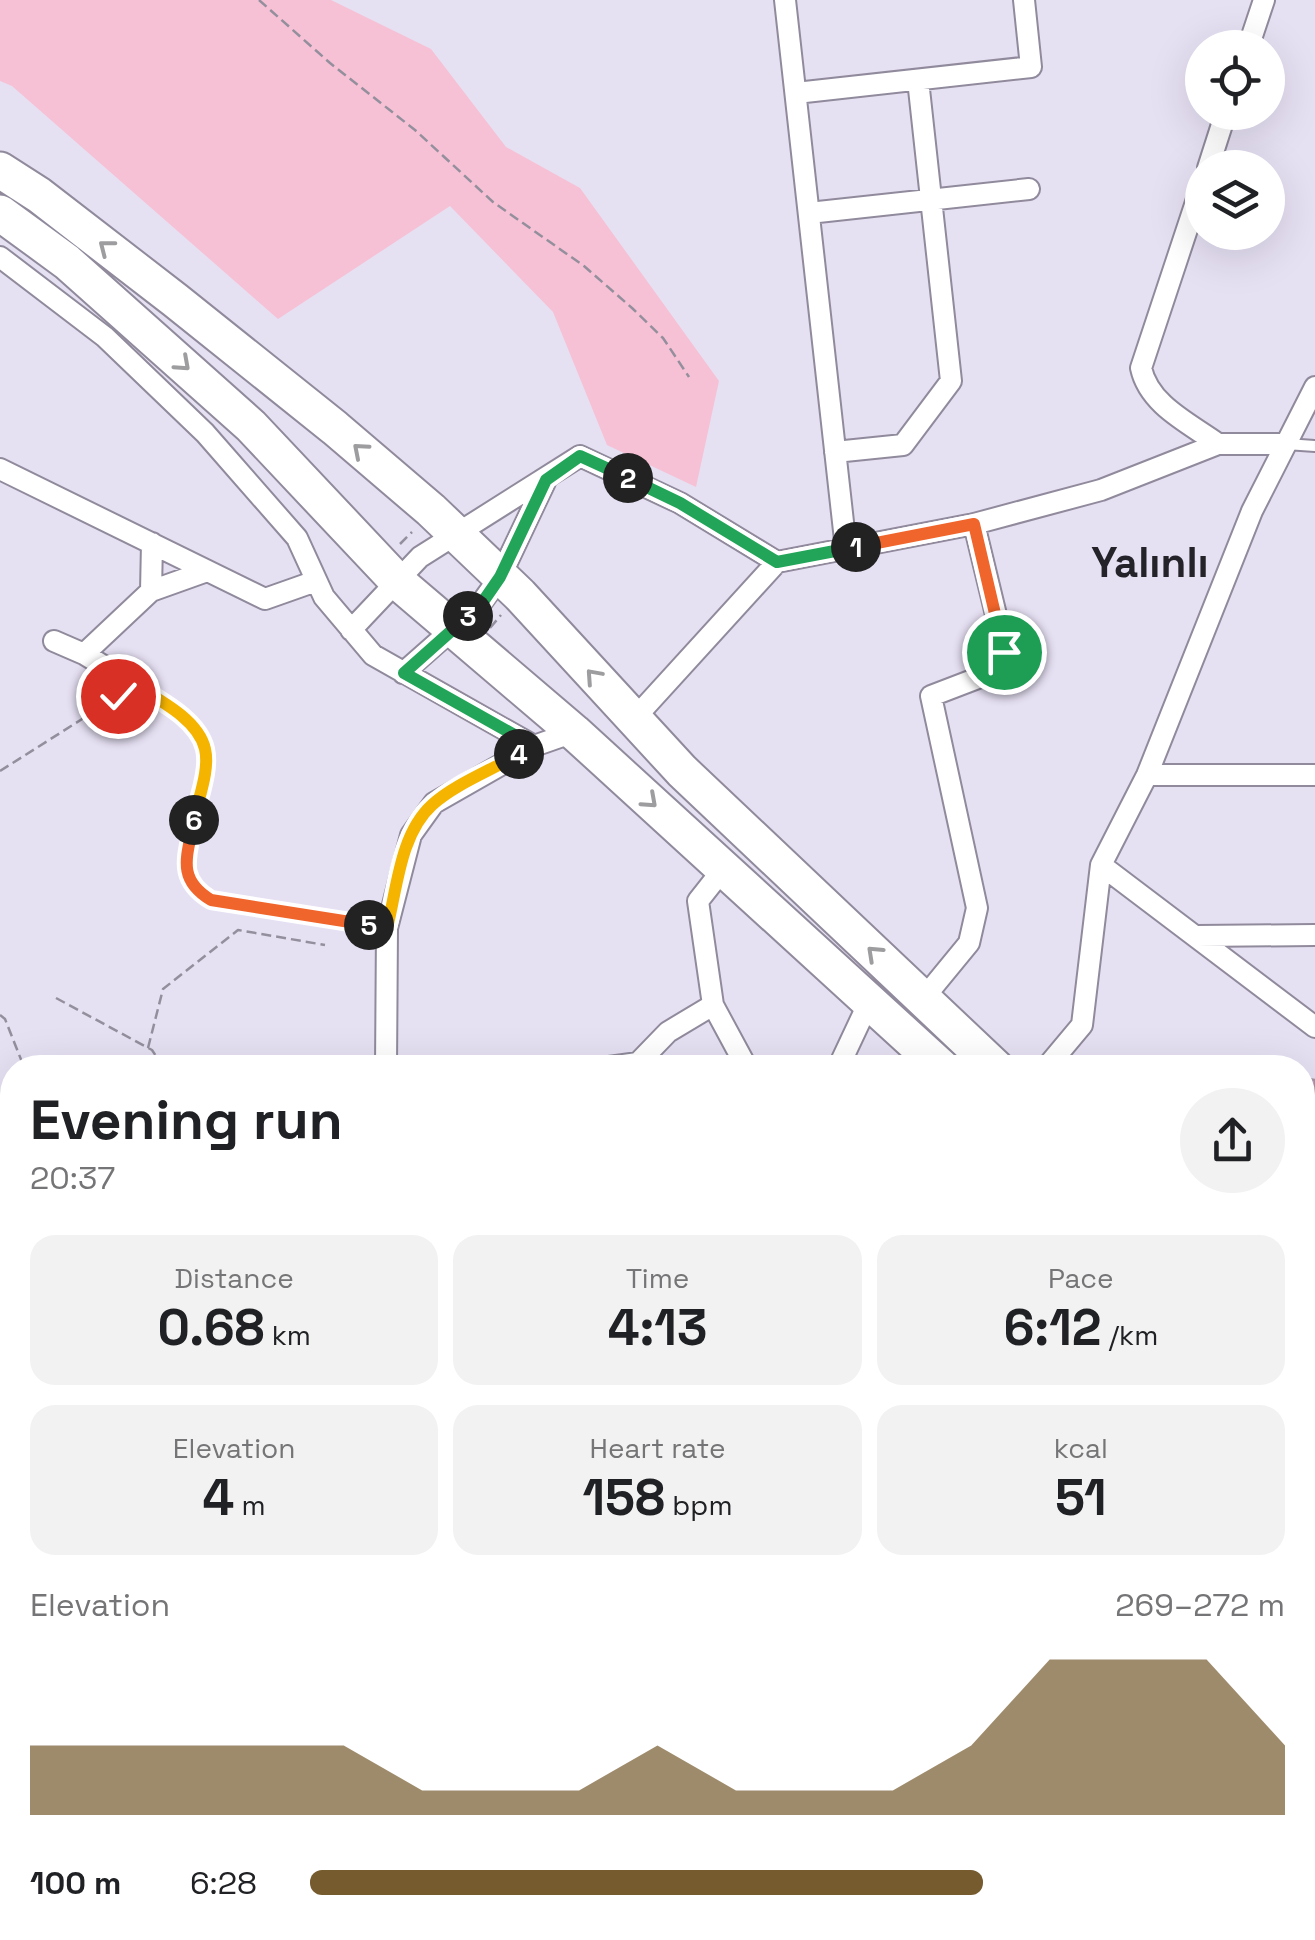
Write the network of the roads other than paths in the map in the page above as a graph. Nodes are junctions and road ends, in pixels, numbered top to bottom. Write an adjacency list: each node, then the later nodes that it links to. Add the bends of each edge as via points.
1 (785, 0): 6 (street)
2 (1024, 0): 5 (street, via 1031,67)
3 (1264, 0): 4 (street)
4 (1254, 30)
5 (918, 80): 6 (street); 9 (street)
6 (796, 93): 11 (street)
7 (0, 170): 21 (highway, one-way to 7, via 176,300)
8 (1029, 189): 9 (street)
9 (931, 200): 11 (street); 18 (street, via 951,380 903,445)
10 (0, 213): 27 (highway, one-way to 27, via 82,275 251,426)
11 (809, 213): 18 (street)
12 (1185, 235): 15 (street, via 1141,368 1154,398)
13 (0, 257): 28 (street, via 104,337 205,433 297,538)
14 (1315, 388): 16 (street)
15 (1218, 444): 16 (street); 22 (street, via 1101,490)
16 (1285, 444): 17 (lane); 40 (street)
17 (1315, 446)
18 (836, 452): 24 (street)
19 (0, 469): 23 (street)
20 (546, 480): 21 (street); 25 (street, via 580,456 680,503); 29 (street)
21 (442, 523): 27 (street, via 420,556); 29 (highway)
22 (974, 524): 24 (street); 46 (street, via 1002,664 931,696 977,908 969,943)
23 (152, 544): 26 (street); 30 (street)
24 (846, 549): 25 (street)
25 (777, 562): 37 (street)
26 (207, 570): 28 (street, via 264,599); 30 (street)
27 (390, 572): 31 (street); 32 (highway)
28 (316, 581): 31 (street)
29 (510, 586): 32 (street, via 480,606); 37 (highway, one-way to 29)
30 (151, 591): 34 (street)
31 (351, 630): 35 (street, via 373,655)
32 (461, 639): 35 (street); 38 (highway)
33 (54, 641): 34 (street)
34 (84, 654): 36 (street)
35 (404, 673): 39 (street)
36 (130, 682)
37 (633, 720): 46 (highway, one-way to 37)
38 (574, 732): 39 (street); 43 (highway, one-way to 43)
39 (534, 746): 50 (street, via 434,803 410,835 387,928)
40 (1147, 775): 41 (street); 42 (street)
41 (1315, 776)
42 (1101, 865): 45 (street); 56 (street, via 1082,1025)
43 (724, 868): 47 (highway); 48 (street, via 698,902)
44 (1315, 934): 45 (street)
45 (1196, 936): 49 (street)
46 (923, 999): 55 (highway)
47 (869, 1002): 53 (street); 54 (highway)
48 (713, 1004): 51 (street); 52 (street)
49 (1315, 1027)
50 (386, 1055)
51 (646, 1055)
52 (740, 1055)
53 (844, 1055)
54 (928, 1055)
55 (982, 1055)
56 (1057, 1055)

